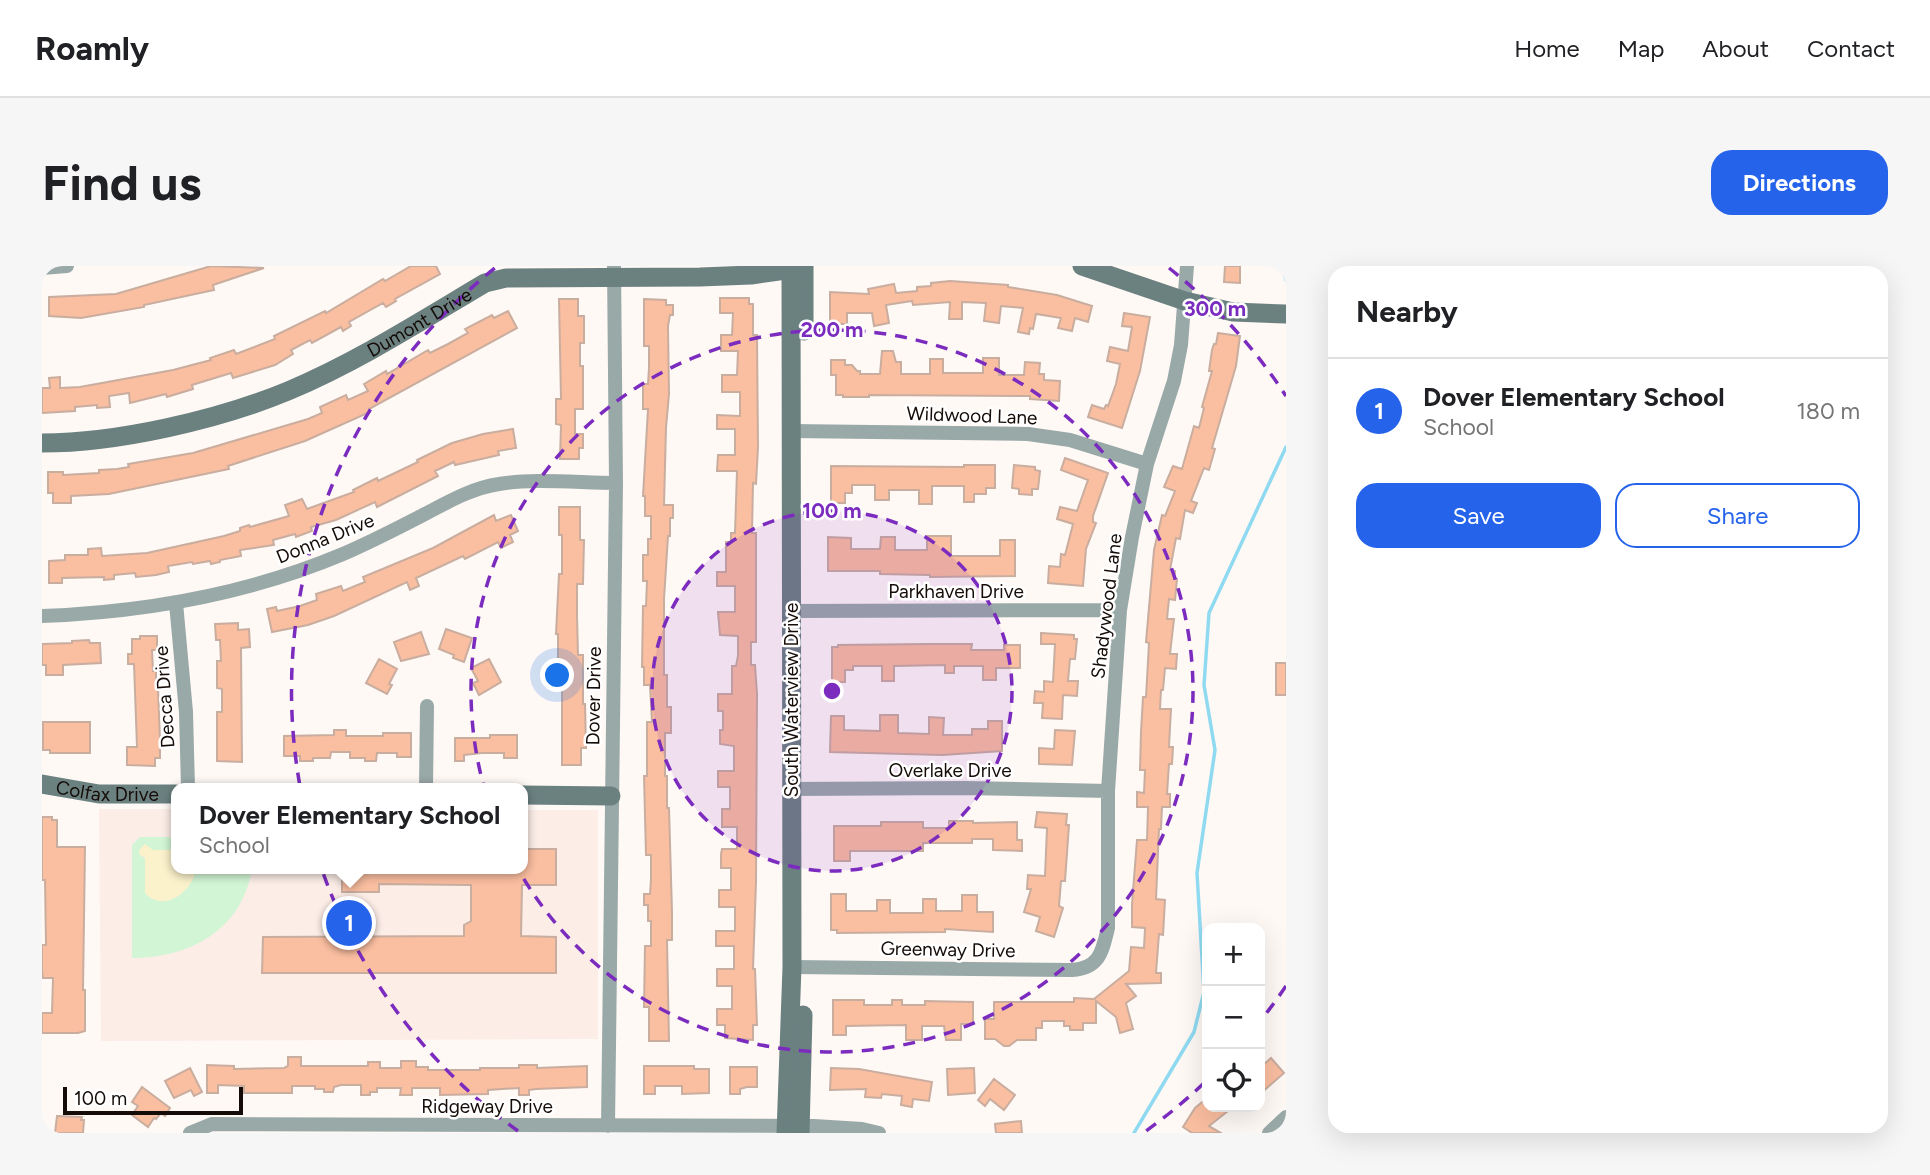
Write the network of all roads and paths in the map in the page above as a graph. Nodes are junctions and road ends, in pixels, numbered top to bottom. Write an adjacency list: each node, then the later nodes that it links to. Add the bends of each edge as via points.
1 (67, 266): 5 (street)
2 (1082, 266): 7 (street)
3 (1187, 266): 7 (street, Shadywood Lane)
4 (800, 267): 6 (street, Dumont Drive, via 700,277); 9 (street, South Waterview Drive)
5 (42, 268)
6 (614, 271): 10 (street, Dumont Drive, via 485,283 347,363 287,391 237,409 125,436); 12 (street, Dover Drive)
7 (1185, 301): 8 (street, via 1233,312); 11 (street, Shadywood Lane, via 1174,381)
8 (1281, 314)
9 (797, 431): 11 (street, Wildwood Lane, via 1028,434 1070,440); 15 (street, South Waterview Drive)
10 (42, 443)
11 (1147, 464): 14 (street, Shadywood Lane)
12 (616, 482): 13 (street, Donna Drive, via 500,484 477,489 307,569); 25 (street, Dover Drive)
13 (176, 603): 16 (street, Donna Drive); 19 (street, Decca Drive)
14 (1120, 610): 15 (street, Parkhaven Drive); 22 (street, Shadywood Lane)
15 (798, 611): 21 (street, South Waterview Drive)
16 (42, 616)
17 (427, 706): 20 (street)
18 (42, 783): 23 (street, Colfax Drive, via 99,794)
19 (188, 783)
20 (426, 783)
21 (798, 789): 22 (street, Overlake Drive); 27 (street, South Waterview Drive)
22 (1108, 791): 26 (street, Shadywood Lane, via 1108,928)
23 (171, 794)
24 (528, 795): 25 (street)
25 (611, 796): 29 (street, Dover Drive)
26 (1098, 956): 27 (street, Greenway Drive, via 1087,969 1072,970)
27 (798, 967): 30 (street, South Waterview Drive)
28 (1286, 1116): 33 (street)
29 (608, 1126): 30 (street, Ridgeway Drive); 31 (street, Ridgeway Drive, via 212,1124)
30 (793, 1130): 32 (street, Ridgeway Drive, via 834,1126)
31 (190, 1133)
32 (879, 1133)
33 (1269, 1133)

